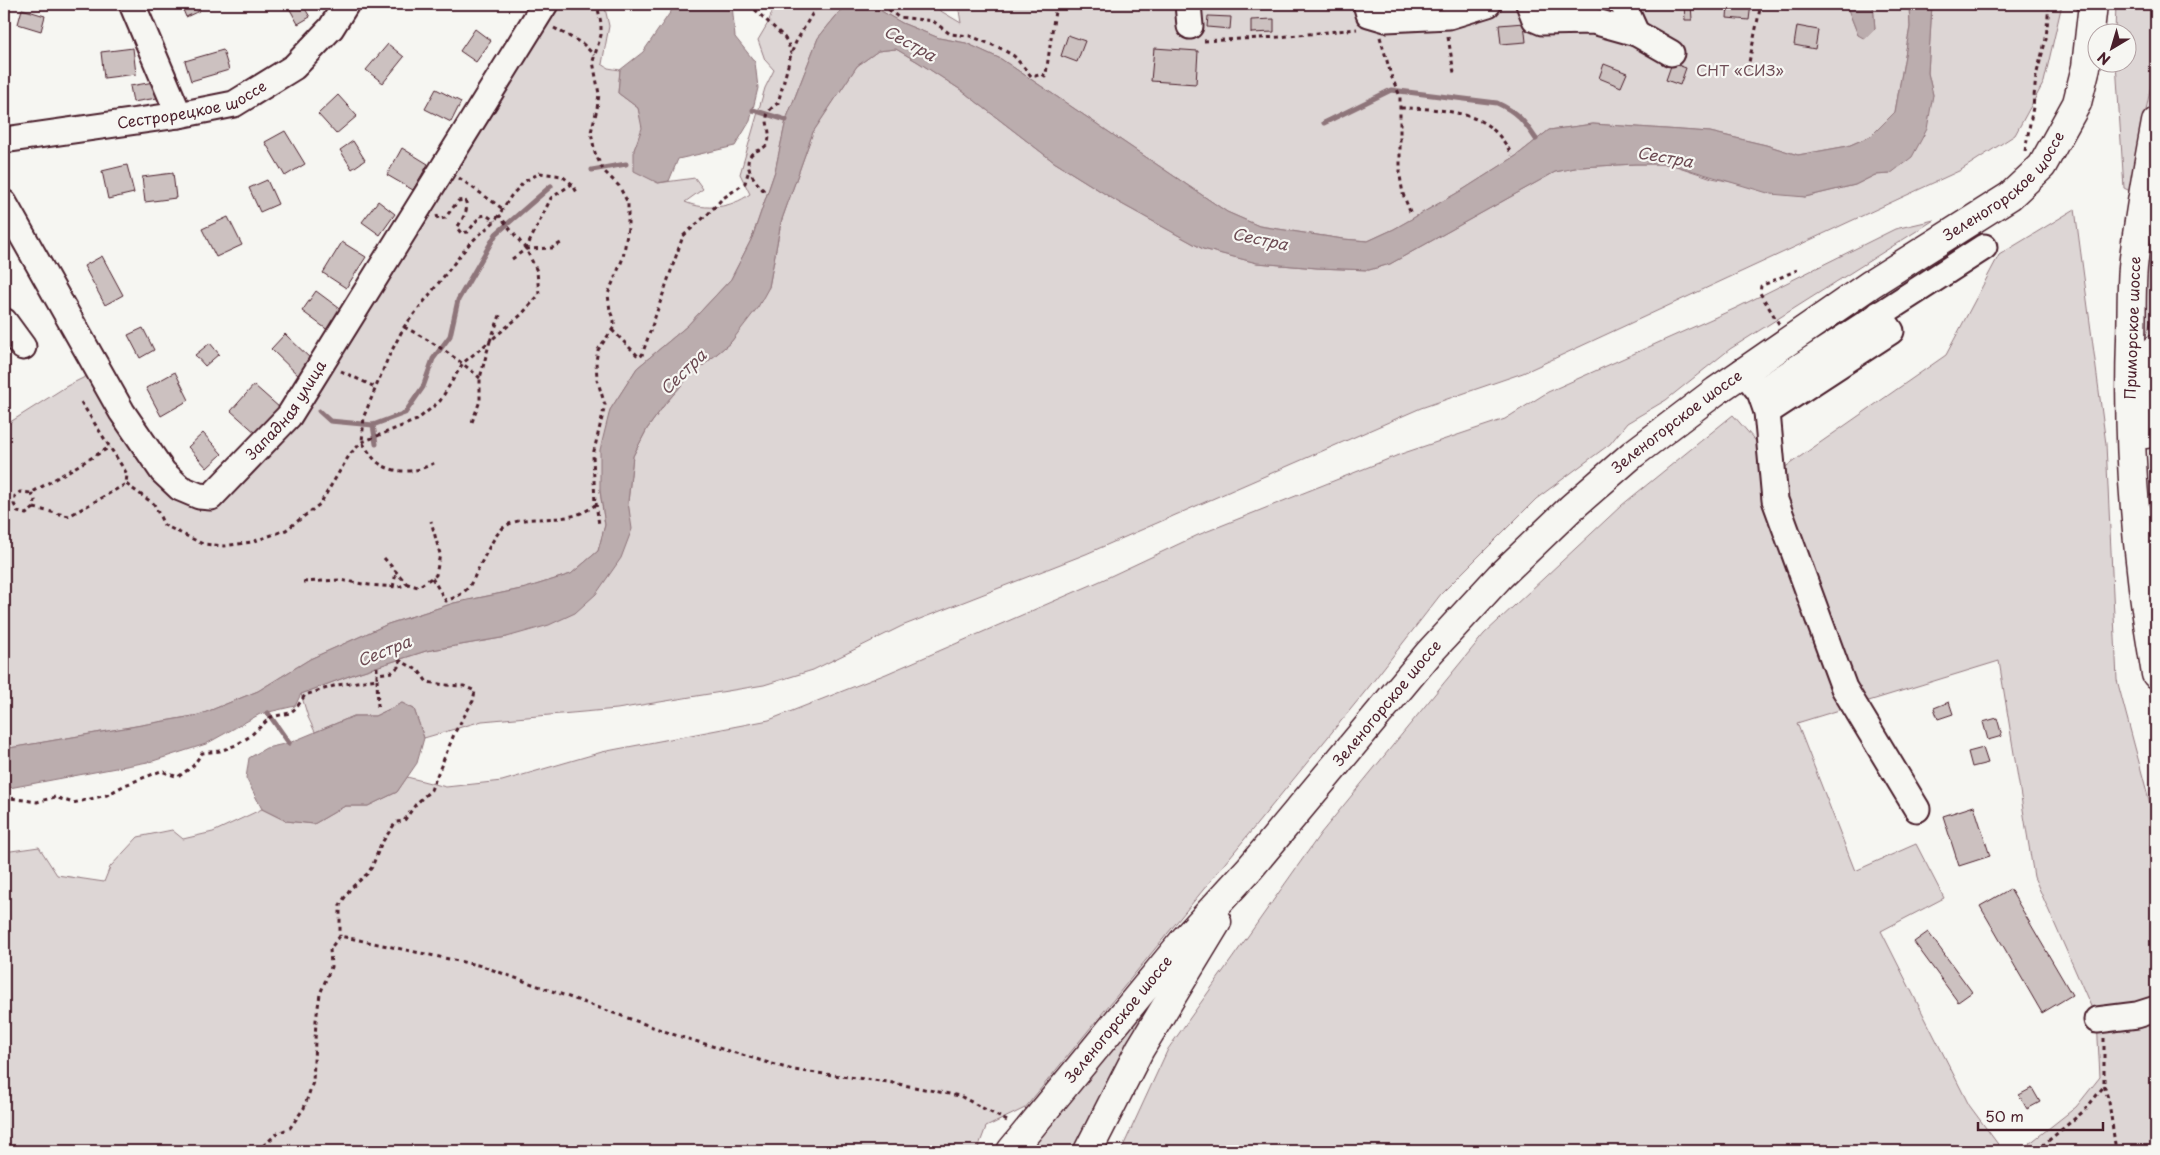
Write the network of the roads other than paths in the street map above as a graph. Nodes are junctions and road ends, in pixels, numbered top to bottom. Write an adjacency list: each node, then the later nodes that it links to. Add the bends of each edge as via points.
1 (132, 4): 11 (street)
2 (346, 4): 11 (street, Сестрорецкое шоссе, via 331,28 294,67 234,104)
3 (1488, 4): 7 (street, via 1444,16 1386,19)
4 (1529, 4): 9 (street, via 1535,19 1542,22 1593,21)
5 (1623, 4): 9 (street)
6 (2093, 4): 19 (main road, Зеленогорское шоссе, via 2086,67 2077,103 2042,166 2010,196 1789,339)
7 (1368, 9)
8 (541, 10): 14 (street, Западная улица, via 289,416 211,497 180,488 163,472 122,412)
9 (1636, 33): 10 (street)
10 (1670, 53)
11 (179, 115): 13 (street, Сестрорецкое шоссе)
12 (2156, 122): 20 (main road, Приморское шоссе, via 2133,269 2129,395)
13 (4, 140)
14 (4, 203)
15 (1984, 247): 19 (street)
16 (4, 321): 17 (street)
17 (23, 347)
18 (2156, 349): 20 (main road, Приморское шоссе, via 2150,373)
19 (1757, 392): 22 (street, via 1775,500 1844,688); 23 (main road, Зеленогорское шоссе, via 1633,454 1571,508 1500,576 1429,653)
20 (2138, 535): 21 (main road, Приморское шоссе)
21 (2156, 674)
22 (1917, 809)
23 (1250, 868): 26 (main road, Зеленогорское шоссе, via 1185,939); 27 (main road, Зеленогорское шоссе, via 1140,1049)
24 (2156, 1009): 25 (street)
25 (2100, 1020)
26 (1019, 1141)
27 (1088, 1151)

